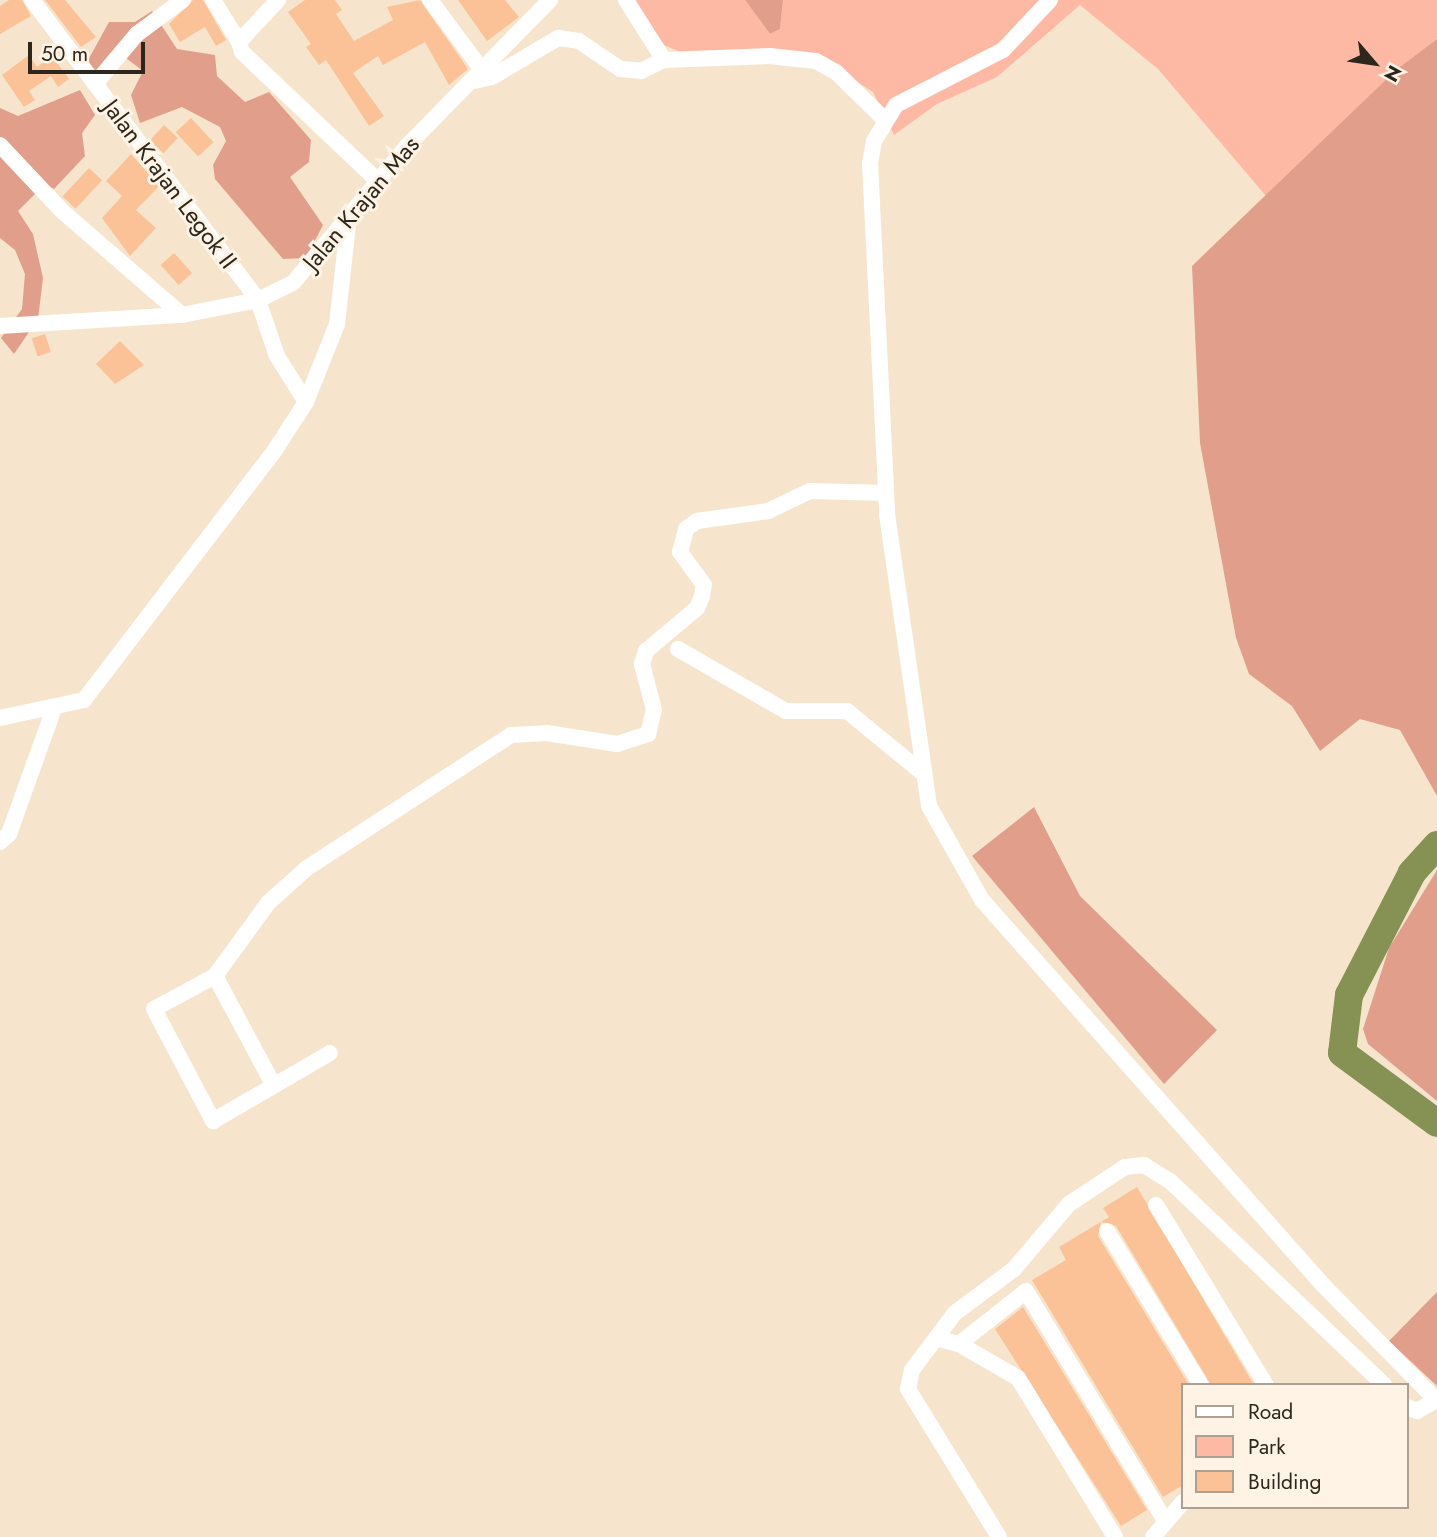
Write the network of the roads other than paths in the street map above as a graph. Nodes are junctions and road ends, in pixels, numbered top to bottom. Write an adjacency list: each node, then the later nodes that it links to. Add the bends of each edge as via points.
1 (32, 0): 13 (street, Jalan Krajan Legok II)
2 (183, 0): 13 (street, via 137,34)
3 (213, 0): 9 (street)
4 (278, 0): 9 (street)
5 (429, 0): 11 (street)
6 (550, 0): 11 (street, Jalan Krajan Mas)
7 (626, 0): 10 (street)
8 (1050, 0): 14 (street, via 1003,50 914,91)
9 (239, 42): 16 (street, via 263,76 318,117)
10 (664, 60): 12 (street, via 641,71 620,69 579,41 558,38 492,77); 14 (street, via 721,55 816,61)
11 (482, 70): 12 (street, Jalan Krajan Mas)
12 (470, 82): 16 (street, Jalan Krajan Mas)
13 (95, 84): 18 (street, Jalan Krajan Legok II)
14 (885, 120): 22 (street, via 872,152 870,201)
15 (0, 145): 19 (street, via 62,211)
16 (379, 182): 17 (street, Jalan Krajan Mas)
17 (348, 221): 18 (street, Jalan Krajan Mas, via 293,283); 21 (street, via 337,324)
18 (258, 300): 19 (street, Jalan Krajan Mas); 21 (street, Jalan Krajan Legok II, via 277,356)
19 (182, 315): 20 (street, Jalan Krajan Mas)
20 (0, 327)
21 (306, 402): 24 (street, via 112,670 84,700)
22 (886, 493): 26 (street); 28 (street, via 810,491 768,511 697,521 685,529 680,552 704,585 697,608 646,651 642,664 654,710 648,734 617,744 529,732 491,744 379,826 307,868 260,914)
23 (678, 649): 26 (street, via 786,711 847,710)
24 (53, 710): 25 (street); 27 (street, via 9,834)
25 (0, 718)
26 (924, 774): 38 (street, via 941,836 982,900 1323,1285)
27 (0, 842)
28 (215, 976): 30 (street); 30 (street, via 154,1009 213,1121)
29 (330, 1054): 30 (street)
30 (273, 1084)
31 (1156, 1205): 36 (street)
32 (1107, 1231): 35 (street)
33 (936, 1338): 34 (street); 37 (street, via 955,1313 1014,1269 1069,1204 1125,1167 1144,1165 1227,1229); 42 (street, via 912,1370 908,1389)
34 (959, 1344): 41 (street, via 1026,1291); 43 (street, via 1018,1378)
35 (1200, 1383)
36 (1265, 1383)
37 (1382, 1383)
38 (1436, 1401): 39 (street, via 1417,1411)
39 (1409, 1408)
40 (1182, 1503): 41 (street)
41 (1166, 1522): 44 (street)
42 (999, 1537)
43 (1115, 1537)
44 (1153, 1537)

